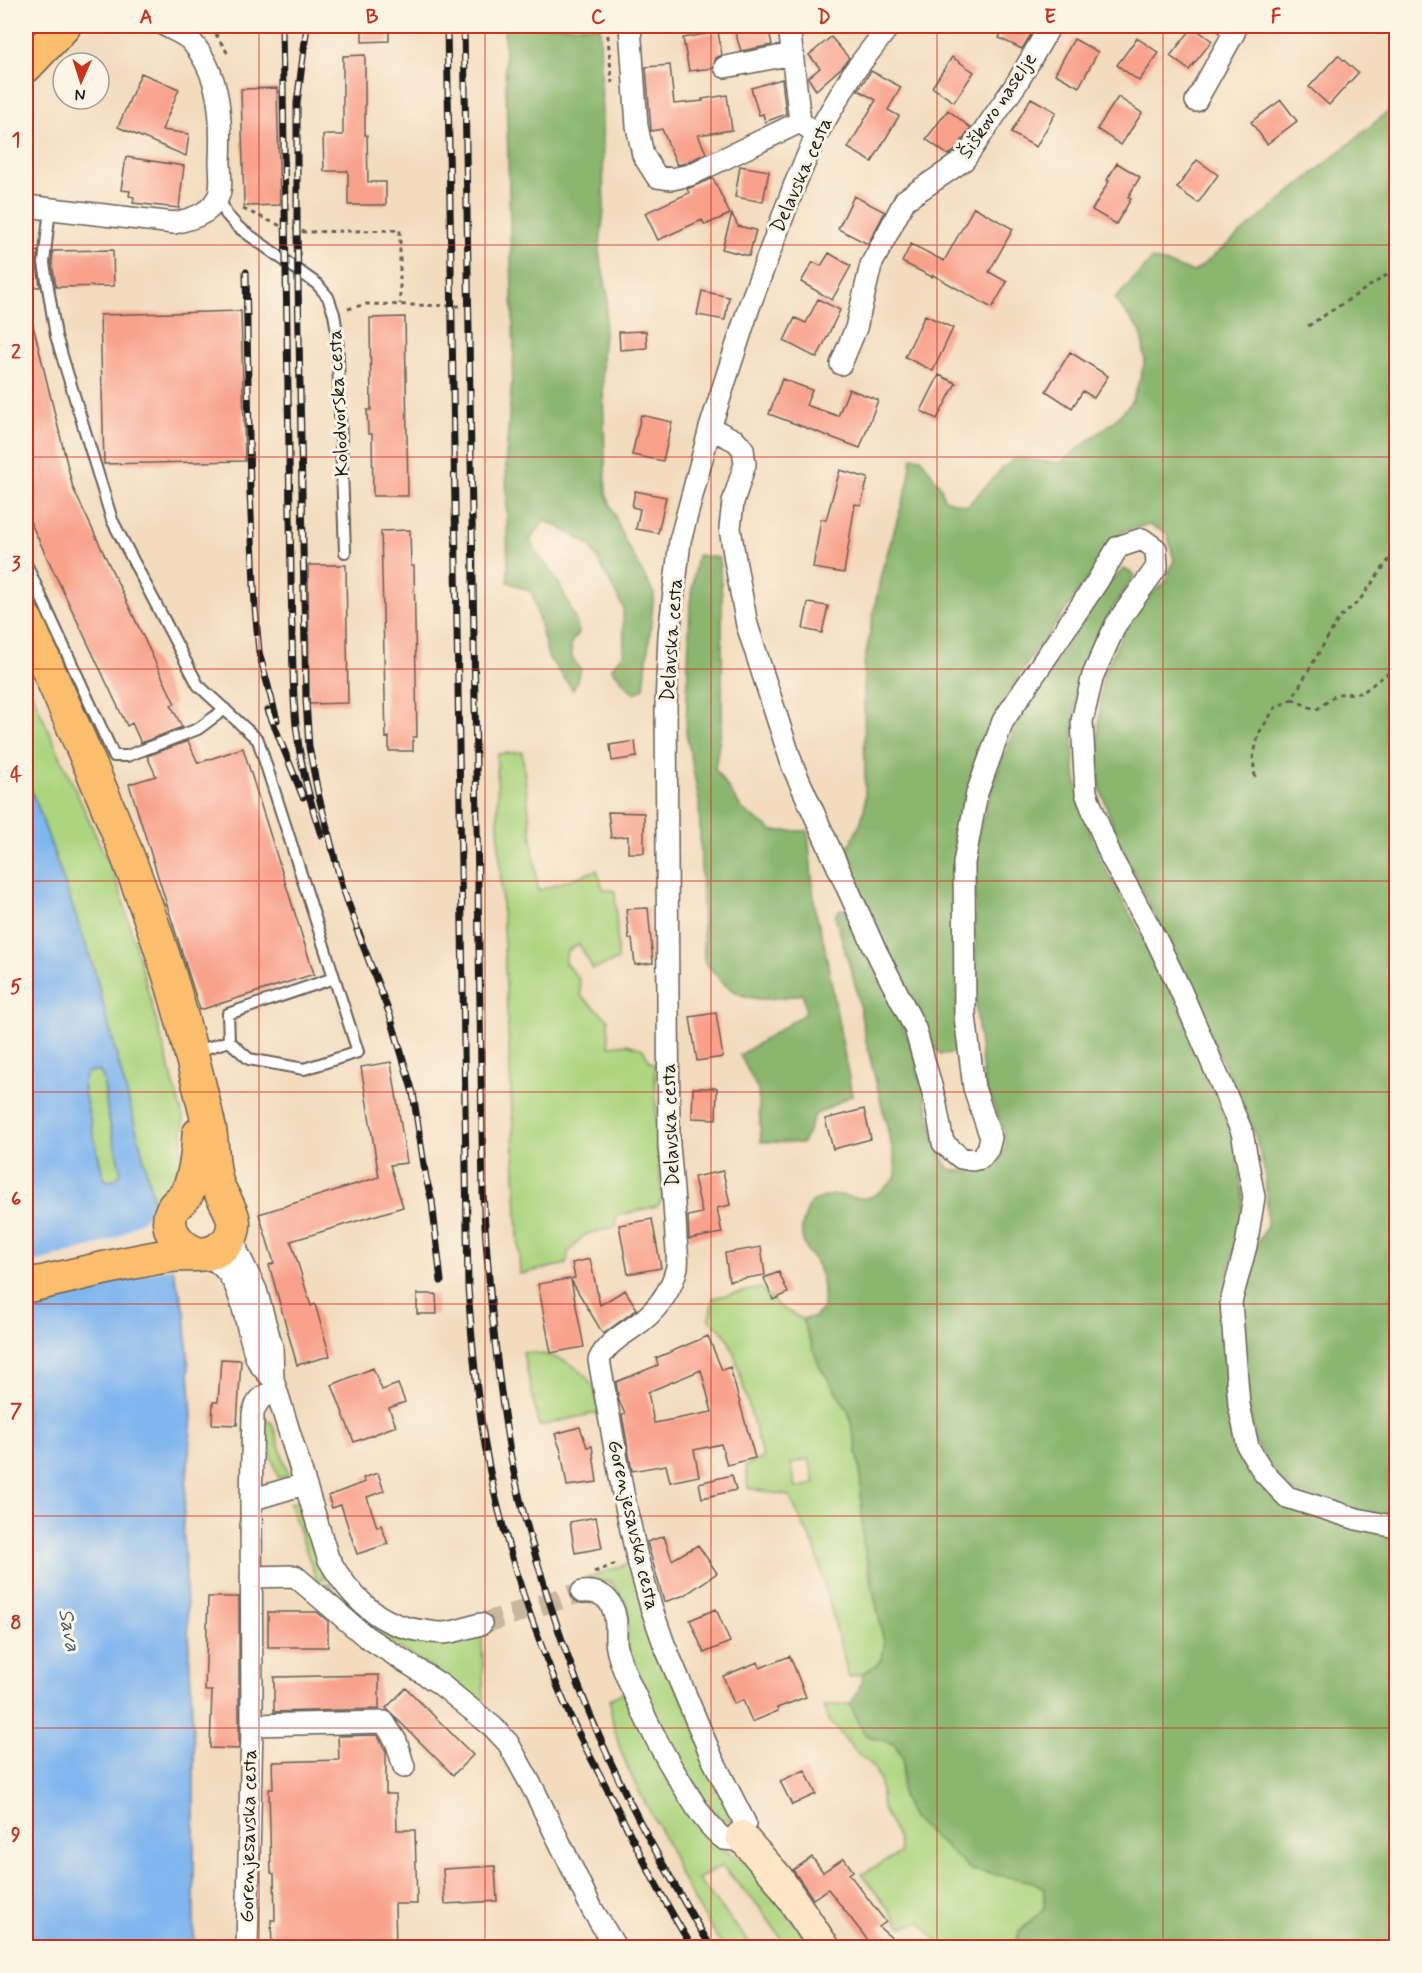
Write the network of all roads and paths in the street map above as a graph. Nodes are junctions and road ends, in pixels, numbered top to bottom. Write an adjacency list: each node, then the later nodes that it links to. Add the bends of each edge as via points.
1 (64, 26): 11 (main road)
2 (166, 26): 16 (street, via 188,38 207,63 219,98)
3 (211, 26): 9 (path)
4 (630, 26): 14 (street, via 637,126 643,155 657,177 690,175)
5 (789, 26): 10 (street)
6 (889, 26): 15 (street, Delavska cesta, via 853,73)
7 (1050, 26): 25 (street, Šiškovo naselje, via 1017,83 964,160 905,200 871,265 856,328)
8 (1228, 26): 13 (street, via 1234,33)
9 (228, 54)
10 (793, 54): 12 (street); 14 (street)
11 (26, 66)
12 (725, 67)
13 (1196, 101)
14 (800, 122): 15 (street)
15 (818, 134): 26 (street, Delavska cesta, via 767,257)
16 (219, 196): 19 (street, via 209,210 174,223); 23 (lane, Kolodvorska cesta, via 226,214 238,226 317,284 328,297)
17 (239, 204): 21 (path, via 243,210 305,232 400,230)
18 (26, 206): 19 (street)
19 (50, 208): 33 (lane, via 44,263 56,336 112,520 198,685)
20 (1396, 269): 24 (path)
21 (400, 304): 22 (path); 23 (path, via 366,304)
22 (460, 306)
23 (334, 314): 28 (lane, Kolodvorska cesta)
24 (1308, 326)
25 (841, 364)
26 (710, 428): 44 (street, Delavska cesta, via 680,541 669,635 669,1146 677,1266); 48 (street, via 743,449 745,464 733,502 730,528 735,560 747,625 793,767 915,1028 943,1143 961,1158 981,1158 991,1138 974,1088 965,1016 964,863 977,793 1003,721 1118,547 1142,539 1156,549 1157,567 1116,624 1093,675 1082,721 1086,793 1111,857 1180,989 1242,1132 1254,1197 1231,1302 1239,1405 1248,1447 1263,1473 1287,1497)
27 (1396, 550): 32 (path, via 1359,602 1340,618)
28 (345, 552)
29 (26, 564): 33 (lane, via 114,756 127,756 198,729)
30 (26, 620): 37 (main road, via 140,884)
31 (1396, 676): 32 (path, via 1386,674 1362,693 1337,694 1316,710)
32 (1292, 699): 34 (path, via 1275,708 1259,733 1253,758)
33 (225, 709): 35 (lane, via 258,740)
34 (1255, 777)
35 (334, 978): 36 (lane, via 228,1014); 36 (lane, via 358,1052 304,1069 249,1059)
36 (229, 1041): 37 (lane)
37 (191, 1053): 38 (main road)
38 (202, 1102): 39 (main road, via 211,1136 215,1179); 40 (main road, via 197,1156)
39 (223, 1197): 40 (main road, via 205,1190 195,1191); 41 (main road, via 232,1211)
40 (178, 1206): 41 (main road, via 171,1227 174,1237 188,1251); 42 (main road, via 156,1235)
41 (213, 1246): 42 (main road); 45 (street, via 215,1259 235,1285 256,1358); 45 (street, via 237,1251 256,1290 272,1347)
42 (104, 1269): 43 (main road)
43 (26, 1286)
44 (666, 1297): 55 (street, Gorenjesavska cesta, via 604,1350 599,1360 602,1383 644,1585 712,1760 745,1823)
45 (274, 1384): 46 (street); 47 (street, Gorenjesavska cesta, via 253,1414)
46 (304, 1484): 47 (street); 52 (street, via 328,1558 358,1601 389,1623 416,1630 444,1633)
47 (251, 1500): 50 (street, Gorenjesavska cesta)
48 (1396, 1527)
49 (629, 1559): 51 (path)
50 (251, 1577): 53 (street, Gorenjesavska cesta); 57 (street, via 295,1576 365,1636 440,1684 493,1727 508,1743 592,1909)
51 (585, 1583): 55 (street, Gorenjesavska cesta, via 612,1605 617,1648 630,1683 654,1738 703,1819 724,1839 736,1840)
52 (481, 1624)
53 (252, 1725): 54 (street, Gorenjesavska cesta, via 384,1722 396,1741); 56 (street, Gorenjesavska cesta)
54 (404, 1767)
55 (741, 1836): 58 (street, via 778,1878)
56 (247, 1947)
57 (616, 1947)
58 (825, 1947)

